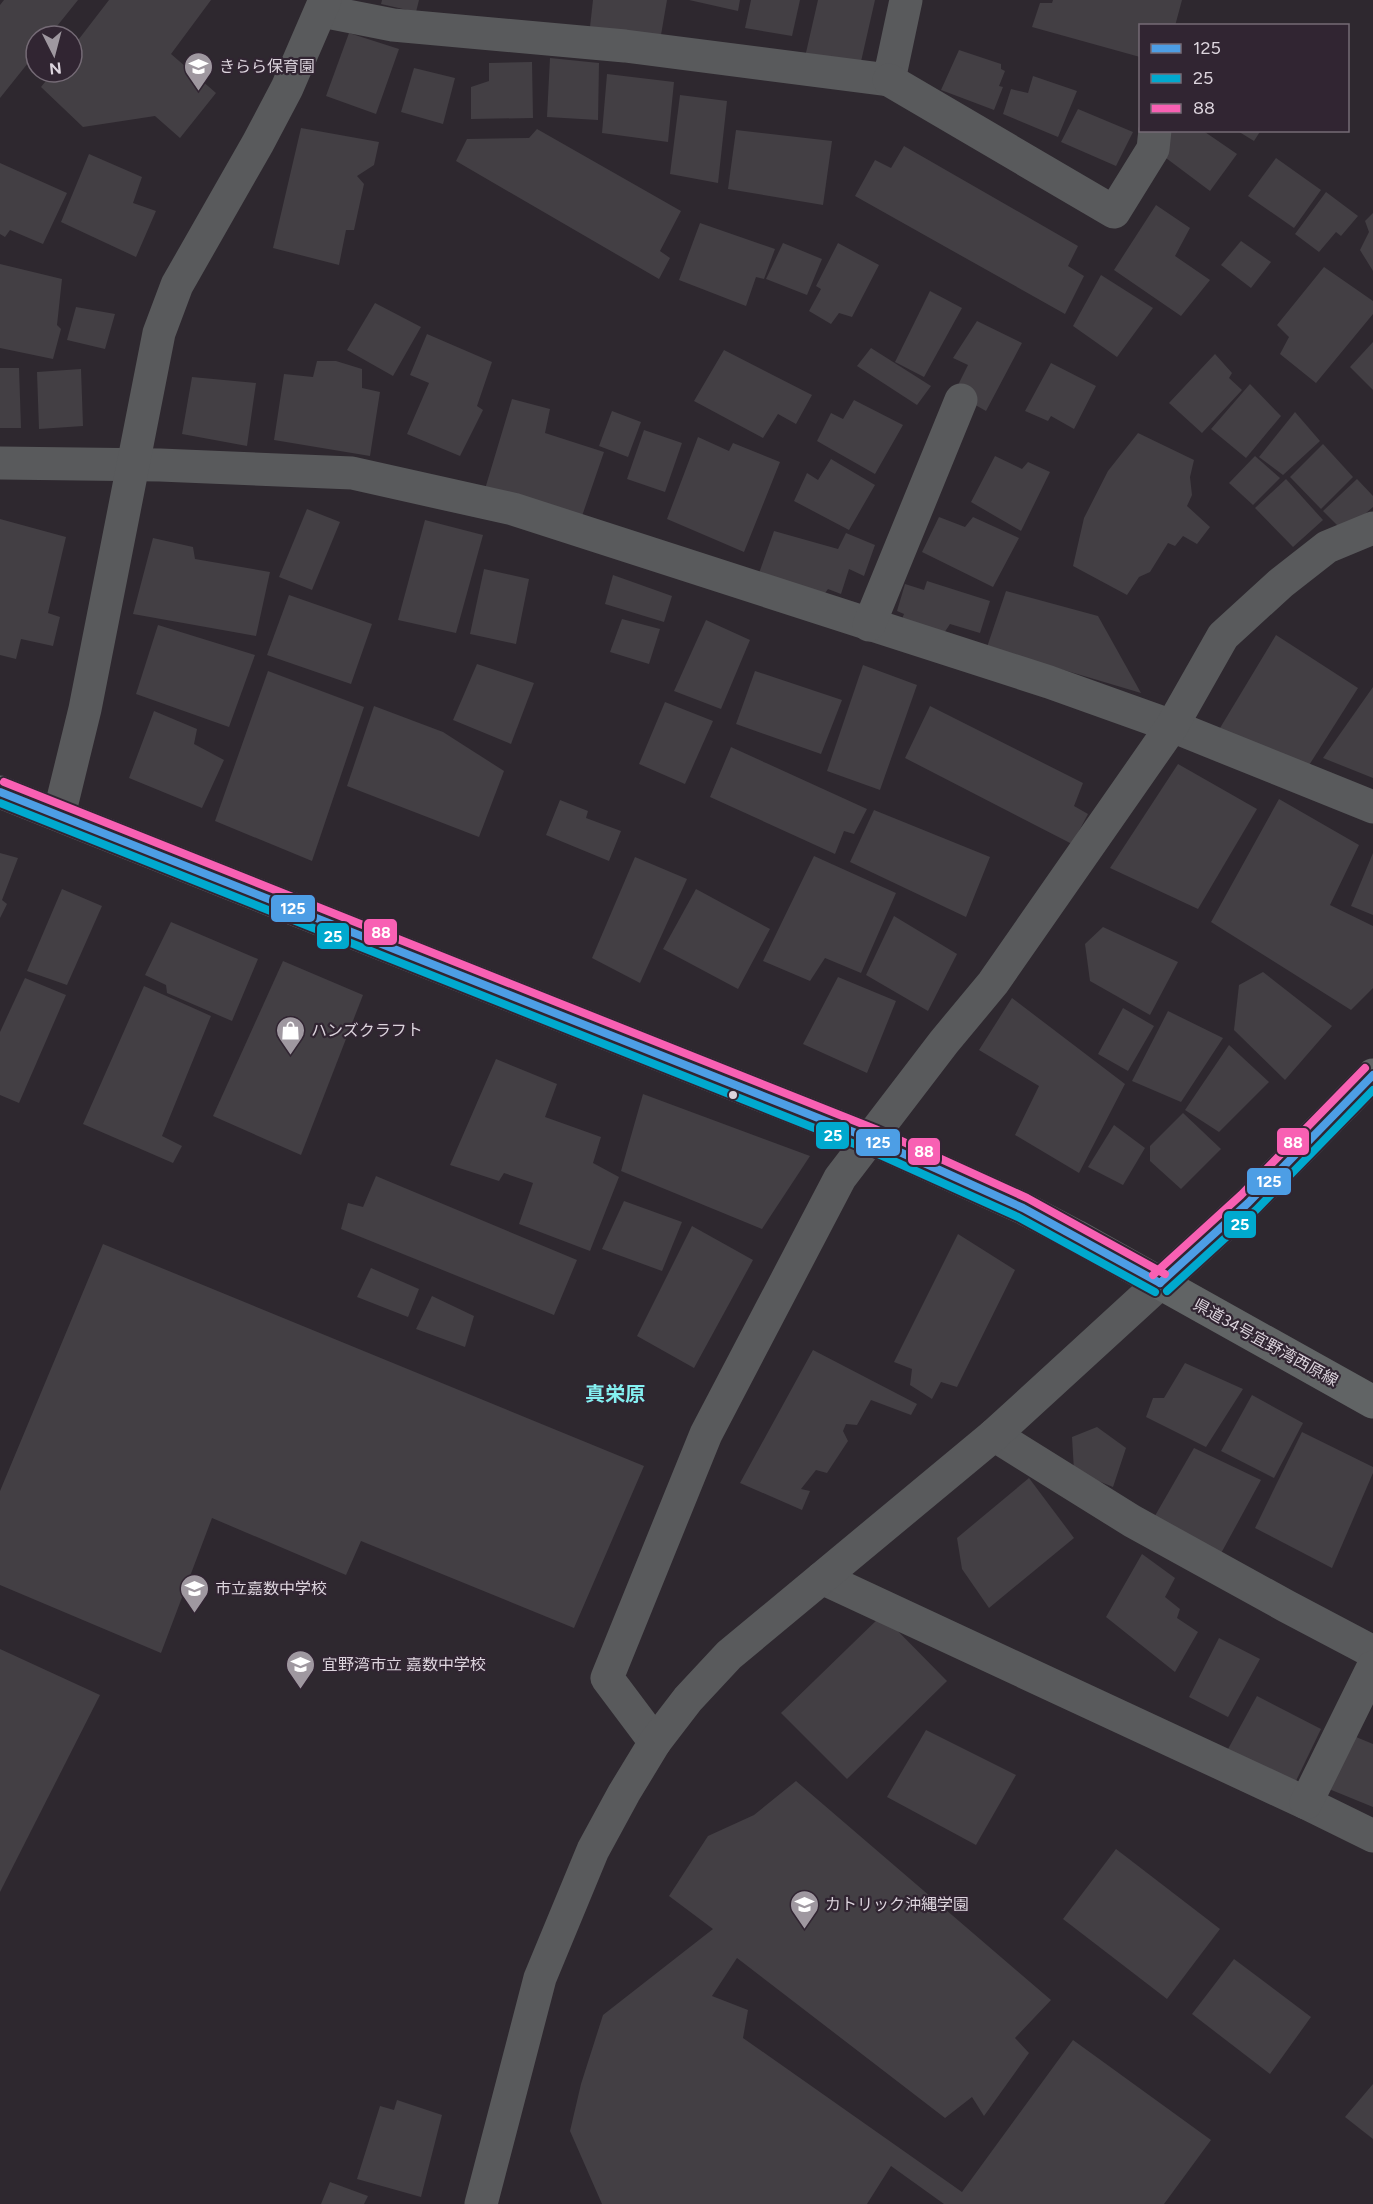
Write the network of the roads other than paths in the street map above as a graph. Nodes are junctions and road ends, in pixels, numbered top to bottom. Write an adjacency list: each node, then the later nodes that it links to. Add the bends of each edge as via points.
1 (906, 0): 3 (street)
2 (323, 5): 3 (street, via 393,25 625,46); 7 (street, via 258,143 177,285 159,333)
3 (889, 80): 4 (street, via 1114,212 1153,149)
4 (1155, 132)
5 (961, 400): 9 (street)
6 (0, 463): 7 (street)
7 (134, 464): 9 (street, via 352,473 513,509); 13 (street, via 85,709)
8 (1373, 528): 10 (street, via 1327,547 1222,636)
9 (869, 625): 10 (street)
10 (1172, 726): 12 (street); 15 (street, via 993,983)
11 (0, 792): 13 (main road, 県道34号宜野湾西原線)
12 (1373, 807)
13 (59, 815): 15 (main road, 県道34号宜野湾西原線)
14 (1373, 1075): 16 (main road, via 1248,1203)
15 (871, 1139): 16 (main road, 県道34号宜野湾西原線, via 1023,1208); 22 (street, via 840,1178 706,1434 607,1678)
16 (1160, 1283): 17 (main road, 県道34号宜野湾西原線); 18 (street)
17 (1373, 1402)
18 (994, 1435): 19 (street); 20 (street, via 1132,1521)
19 (822, 1578): 22 (street, via 729,1655); 23 (street)
20 (1373, 1652)
21 (1373, 1667): 23 (street)
22 (655, 1742): 25 (street, via 593,1850 540,1978)
23 (1306, 1803): 24 (street)
24 (1373, 1836)
25 (481, 2204)

